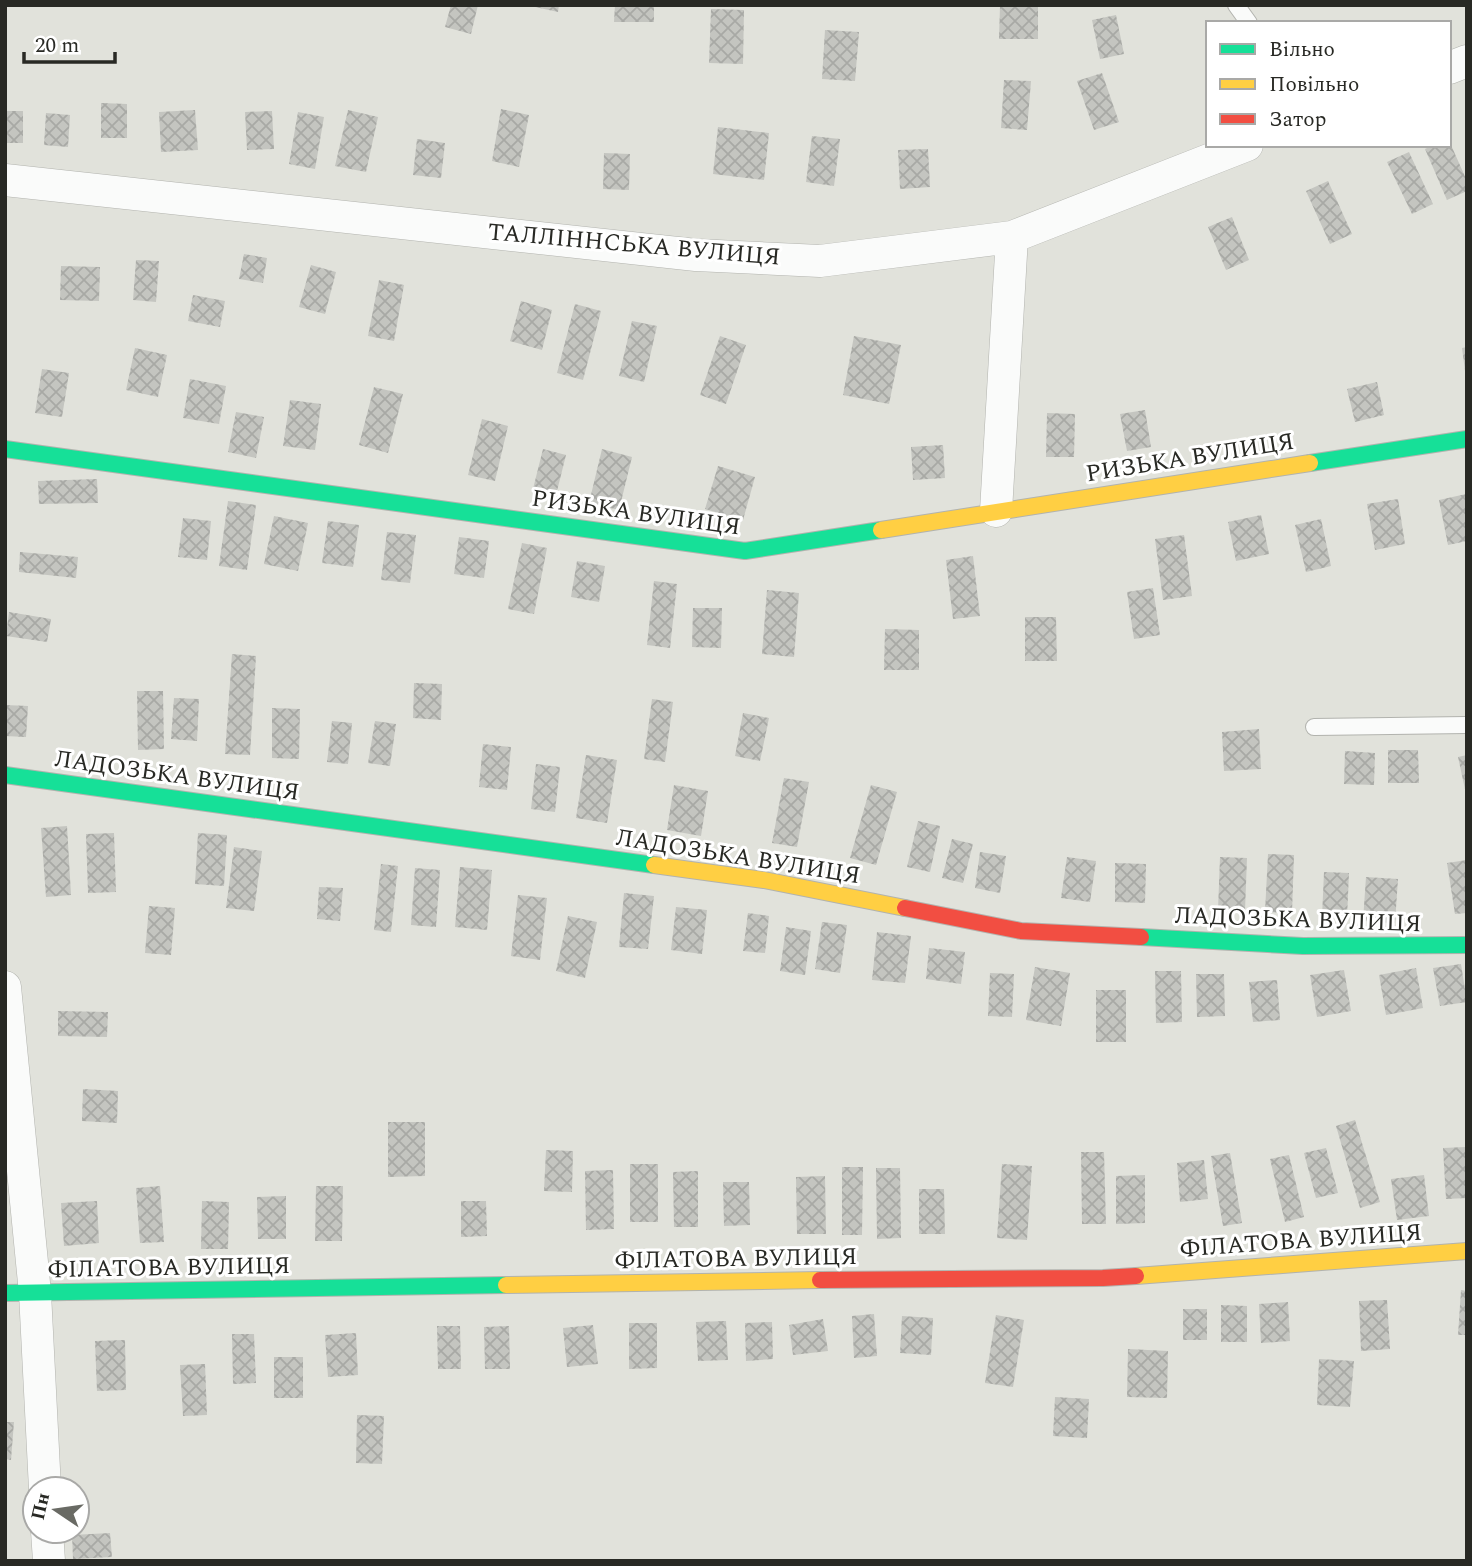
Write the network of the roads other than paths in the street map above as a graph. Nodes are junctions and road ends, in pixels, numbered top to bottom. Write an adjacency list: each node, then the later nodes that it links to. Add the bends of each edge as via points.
1 (1236, 5): 2 (lane)
2 (1248, 21)
3 (1242, 147): 5 (street, ТАЛЛІННСЬКА ВУЛИЦЯ)
4 (5, 180): 5 (street, ТАЛЛІННСЬКА ВУЛИЦЯ, via 696,255 820,261)
5 (1012, 237): 8 (street)
6 (1467, 439): 8 (street, РИЗЬКА ВУЛИЦЯ)
7 (5, 449): 8 (street, РИЗЬКА ВУЛИЦЯ, via 745,551)
8 (996, 511)
9 (1467, 725): 10 (lane)
10 (1314, 727)
11 (5, 775): 12 (street, ЛАДОЗЬКА ВУЛИЦЯ, via 764,880 1021,931 1303,946)
12 (1467, 945)
13 (5, 987): 15 (street)
14 (1467, 1251): 15 (street, ФІЛАТОВА ВУЛИЦЯ, via 1103,1278)
15 (20, 1293): 16 (street)
16 (43, 1475)

